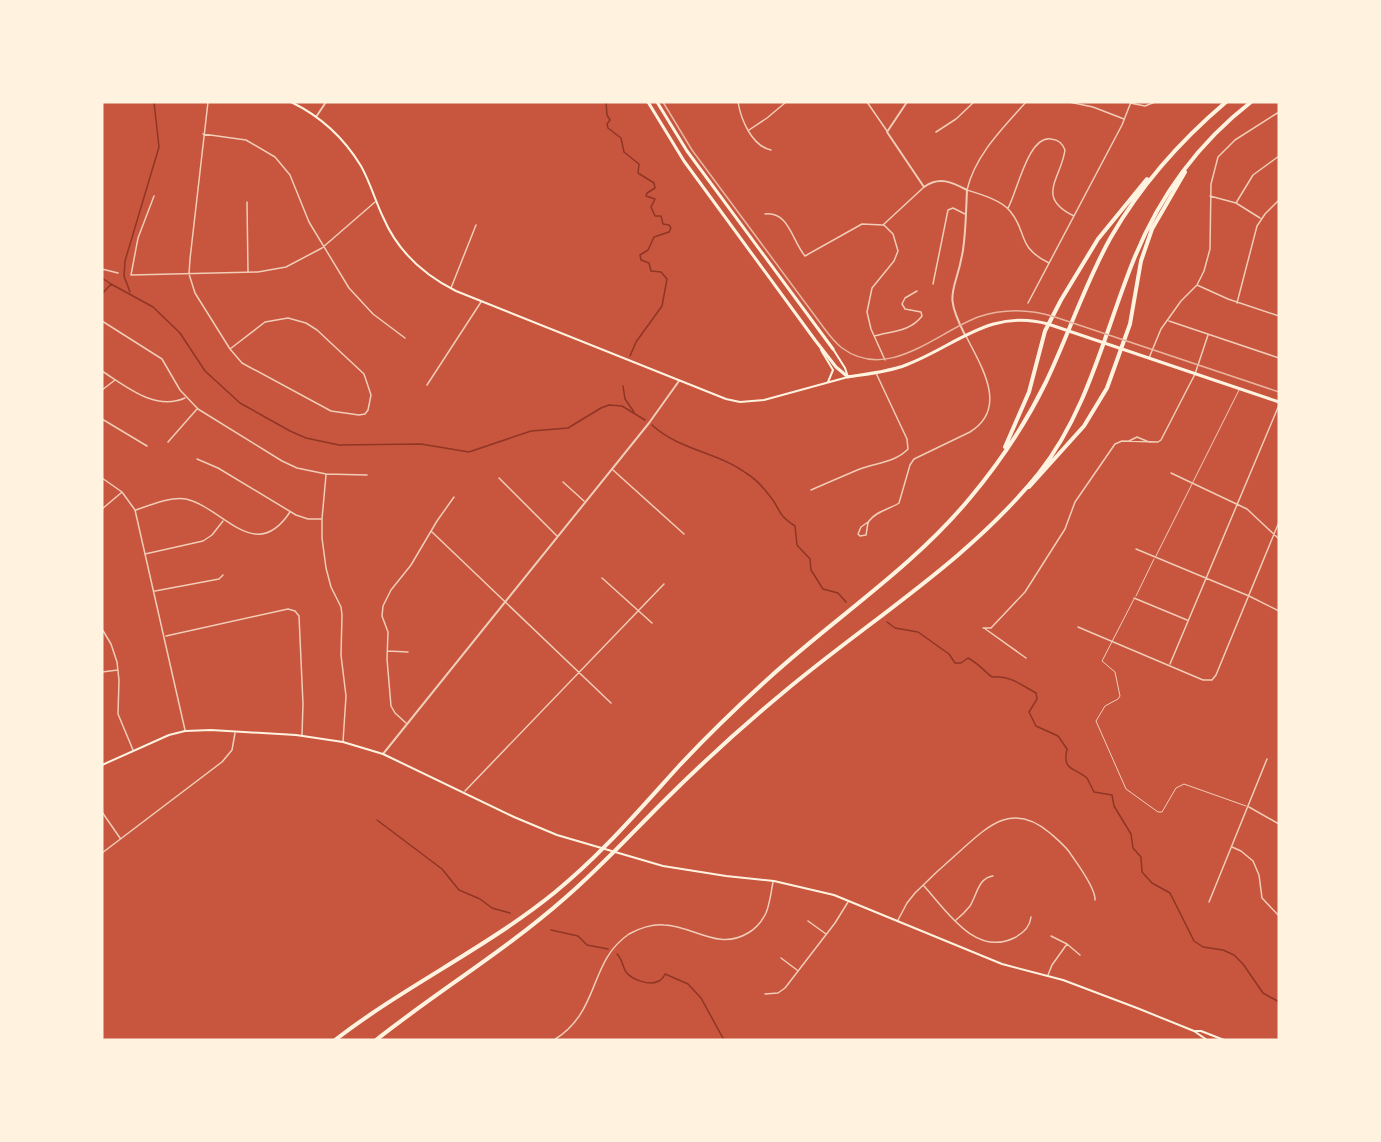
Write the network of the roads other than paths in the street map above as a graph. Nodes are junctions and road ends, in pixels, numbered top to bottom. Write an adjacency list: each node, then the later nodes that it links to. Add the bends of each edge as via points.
1 (208, 102): 23 (street)
2 (291, 102): 18 (main road)
3 (326, 102): 18 (street)
4 (648, 102): 64 (main road, via 684,161)
5 (657, 102): 65 (main road, via 692,158)
6 (738, 102): 20 (street, via 740,117)
7 (786, 102): 20 (street)
8 (867, 102): 21 (street)
9 (907, 102): 21 (street)
10 (974, 102): 22 (street)
11 (1026, 102): 29 (street, via 983,153)
12 (1069, 102): 19 (street)
13 (1155, 102): 16 (street, via 1145,106)
14 (1226, 102): 27 (highway)
15 (1251, 102): 25 (highway)
16 (1130, 103): 19 (street)
17 (1279, 112): 31 (street, via 1223,150 1214,169)
18 (316, 117): 33 (main road, via 351,151)
19 (1125, 119): 39 (street)
20 (749, 130): 24 (street)
21 (887, 132): 28 (street)
22 (936, 132)
23 (203, 134): 43 (street, via 246,140 275,157 290,175); 48 (street)
24 (771, 150)
25 (1198, 152): 67 (highway, via 1152,229); 101 (highway, via 1149,225 1100,356 1066,432)
26 (1279, 156): 35 (street, via 1252,175)
27 (1168, 157): 59 (highway, via 1102,233); 89 (highway, via 1137,195 1103,252 1031,410)
28 (924, 187): 29 (street, via 944,181); 42 (street)
29 (967, 189): 36 (street); 38 (street)
30 (154, 196): 48 (street, via 138,238 131,275)
31 (1210, 196): 35 (street); 50 (street, via 1209,249)
32 (1279, 200): 40 (street)
33 (376, 201): 43 (street); 51 (main road, via 386,225 409,256)
34 (247, 202): 46 (street)
35 (1236, 203): 40 (street)
36 (1008, 208): 39 (street, via 1027,158 1042,140 1051,139 1060,142 1065,150 1053,196 1061,209); 44 (street, via 1027,246)
37 (765, 214): 42 (street, via 777,214 785,220 805,256 862,224)
38 (966, 214): 49 (street, via 953,208 948,210); 60 (street, via 962,257 951,295 953,311)
39 (1075, 216): 44 (street)
40 (1261, 219): 55 (street)
41 (477, 225): 51 (street)
42 (883, 225): 62 (street, via 893,234 898,251 870,293 867,317)
43 (322, 248): 46 (street, via 286,267); 63 (street, via 363,305)
44 (1050, 264): 54 (street)
45 (102, 269): 47 (street)
46 (248, 272): 48 (street)
47 (118, 273)
48 (189, 274): 66 (street, via 199,299)
49 (933, 284)
50 (1197, 285): 55 (street); 57 (street)
51 (451, 289): 53 (main road)
52 (917, 291): 62 (street, via 902,304 905,309 921,312 919,320 900,331)
53 (481, 302): 76 (main road); 78 (street)
54 (1028, 303)
55 (1237, 303): 56 (street)
56 (1279, 316)
57 (1167, 320): 61 (street); 68 (street)
58 (102, 321): 81 (street, via 162,359)
59 (1048, 324): 60 (main road, via 1010,321 987,325); 67 (main road); 89 (highway, via 1025,403)
60 (965, 335): 72 (main road, via 908,365); 108 (street, via 989,386 985,415 970,432 914,459 899,503)
61 (1208, 335): 69 (street); 73 (street)
62 (873, 336): 70 (street)
63 (405, 338)
64 (815, 340): 74 (main road); 77 (main road, via 833,370)
65 (833, 349): 74 (main road)
66 (230, 350): 66 (street, via 265,322 294,319 314,328 360,369 370,390 370,404 365,414 335,413 250,368)
67 (1121, 350): 68 (main road); 101 (highway, via 1107,388 1086,423)
68 (1149, 358): 73 (main road)
69 (1279, 358)
70 (885, 360)
71 (102, 371): 75 (street)
72 (875, 372): 74 (main road); 97 (street, via 907,439 908,449 883,463)
73 (1195, 374): 79 (main road); 136 (street, via 1161,440 1149,442 1137,437 1115,444 1075,502 1065,529 1025,592 991,628 983,628)
74 (848, 377): 77 (main road)
75 (116, 380): 80 (street); 81 (street, via 158,402)
76 (679, 381): 77 (main road, via 740,402 767,400); 88 (street)
77 (826, 384)
78 (427, 385)
79 (1240, 388): 82 (main road); 96 (lane)
80 (102, 390)
81 (186, 397): 83 (street)
82 (1279, 404): 102 (street)
83 (198, 409): 85 (street); 91 (street, via 282,461)
84 (102, 419): 86 (street)
85 (168, 442)
86 (147, 446)
87 (196, 459): 105 (street)
88 (611, 469): 100 (street); 111 (street)
89 (992, 470): 178 (highway, via 921,551 746,699 578,872 506,929)
90 (1172, 473): 96 (street)
91 (326, 474): 92 (street); 106 (street)
92 (367, 475)
93 (102, 478): 98 (street)
94 (499, 478): 113 (street)
95 (564, 482): 100 (street)
96 (1192, 483): 102 (street); 117 (lane)
97 (811, 490)
98 (122, 492): 103 (street); 104 (street)
99 (454, 497): 110 (street)
100 (584, 501): 113 (street)
101 (1014, 503): 179 (highway, via 959,556 759,713 562,901)
102 (1237, 504): 112 (street); 120 (street)
103 (102, 509)
104 (135, 510): 107 (street, via 183,499); 116 (street)
105 (290, 512): 106 (street, via 304,519); 107 (street, via 277,529 266,534 250,533)
106 (322, 519): 146 (street, via 326,568 342,615 346,696)
107 (223, 520): 116 (street, via 203,541)
108 (868, 522)
109 (1279, 522): 112 (street)
110 (431, 532): 125 (street); 134 (street, via 385,601 381,614 388,632)
111 (684, 534)
112 (1274, 534): 114 (street); 123 (street)
113 (557, 536): 125 (street)
114 (1279, 539)
115 (1136, 549): 117 (street)
116 (144, 555): 122 (street)
117 (1155, 557): 120 (street); 124 (lane)
118 (223, 575): 122 (street)
119 (602, 578): 126 (street)
120 (1206, 578): 123 (street); 128 (street)
121 (664, 584): 126 (street)
122 (154, 592): 132 (street)
123 (1249, 596): 127 (street); 137 (street, via 1210,681)
124 (1134, 598): 128 (street); 133 (lane)
125 (505, 601): 139 (street); 142 (street)
126 (638, 610): 129 (street); 139 (street)
127 (1279, 611)
128 (1187, 621): 137 (street)
129 (652, 623)
130 (1078, 627): 133 (street)
131 (102, 629): 138 (street)
132 (164, 637): 143 (street); 145 (street, via 288,609 295,611 299,616)
133 (1112, 641): 137 (street); 152 (lane, via 1102,661 1115,672 1120,696 1105,706 1096,723 1126,789 1158,812 1162,812 1176,788 1184,784)
134 (388, 651): 135 (street); 142 (street, via 391,706)
135 (408, 652)
136 (1026, 658)
137 (1170, 666)
138 (118, 670): 140 (street); 147 (street, via 118,714)
139 (579, 671): 141 (street); 151 (street)
140 (102, 672)
141 (611, 704)
142 (406, 723): 148 (street)
143 (185, 731): 144 (main road); 147 (main road)
144 (235, 732): 145 (main road); 155 (street, via 228,757)
145 (302, 736): 146 (main road)
146 (343, 742): 148 (main road)
147 (133, 751): 150 (main road)
148 (383, 754): 151 (main road)
149 (1267, 759): 152 (street)
150 (102, 765)
151 (464, 793): 159 (main road, via 531,825 592,846 677,868)
152 (1248, 806): 154 (street); 156 (street)
153 (102, 812): 155 (street)
154 (1279, 824)
155 (121, 839): 157 (street)
156 (1232, 847): 163 (street); 164 (street, via 1254,861 1262,898)
157 (102, 853)
158 (993, 876): 168 (street, via 982,881 970,906)
159 (774, 881): 162 (main road); 180 (street, via 764,916 740,937 722,941 666,925 648,926 631,933 609,952 575,1023)
160 (923, 885): 161 (street, via 988,826 1017,818 1038,824 1066,847 1093,890); 167 (street); 168 (street)
161 (1095, 900)
162 (849, 901): 167 (main road); 169 (street)
163 (1209, 902)
164 (1279, 916)
165 (1031, 917): 168 (street, via 1023,932 998,942 973,936)
166 (808, 921): 169 (street)
167 (898, 921): 175 (main road, via 982,956)
168 (955, 921)
169 (826, 934): 174 (street)
170 (1051, 936): 171 (street)
171 (1067, 944): 172 (street); 175 (street)
172 (1080, 955)
173 (781, 958): 174 (street)
174 (798, 971): 176 (street, via 783,990)
175 (1048, 976): 177 (main road)
176 (765, 994)
177 (1194, 1031): 181 (main road); 182 (main road)
178 (335, 1040)
179 (376, 1040)
180 (554, 1040)
181 (1207, 1040)
182 (1224, 1040)

